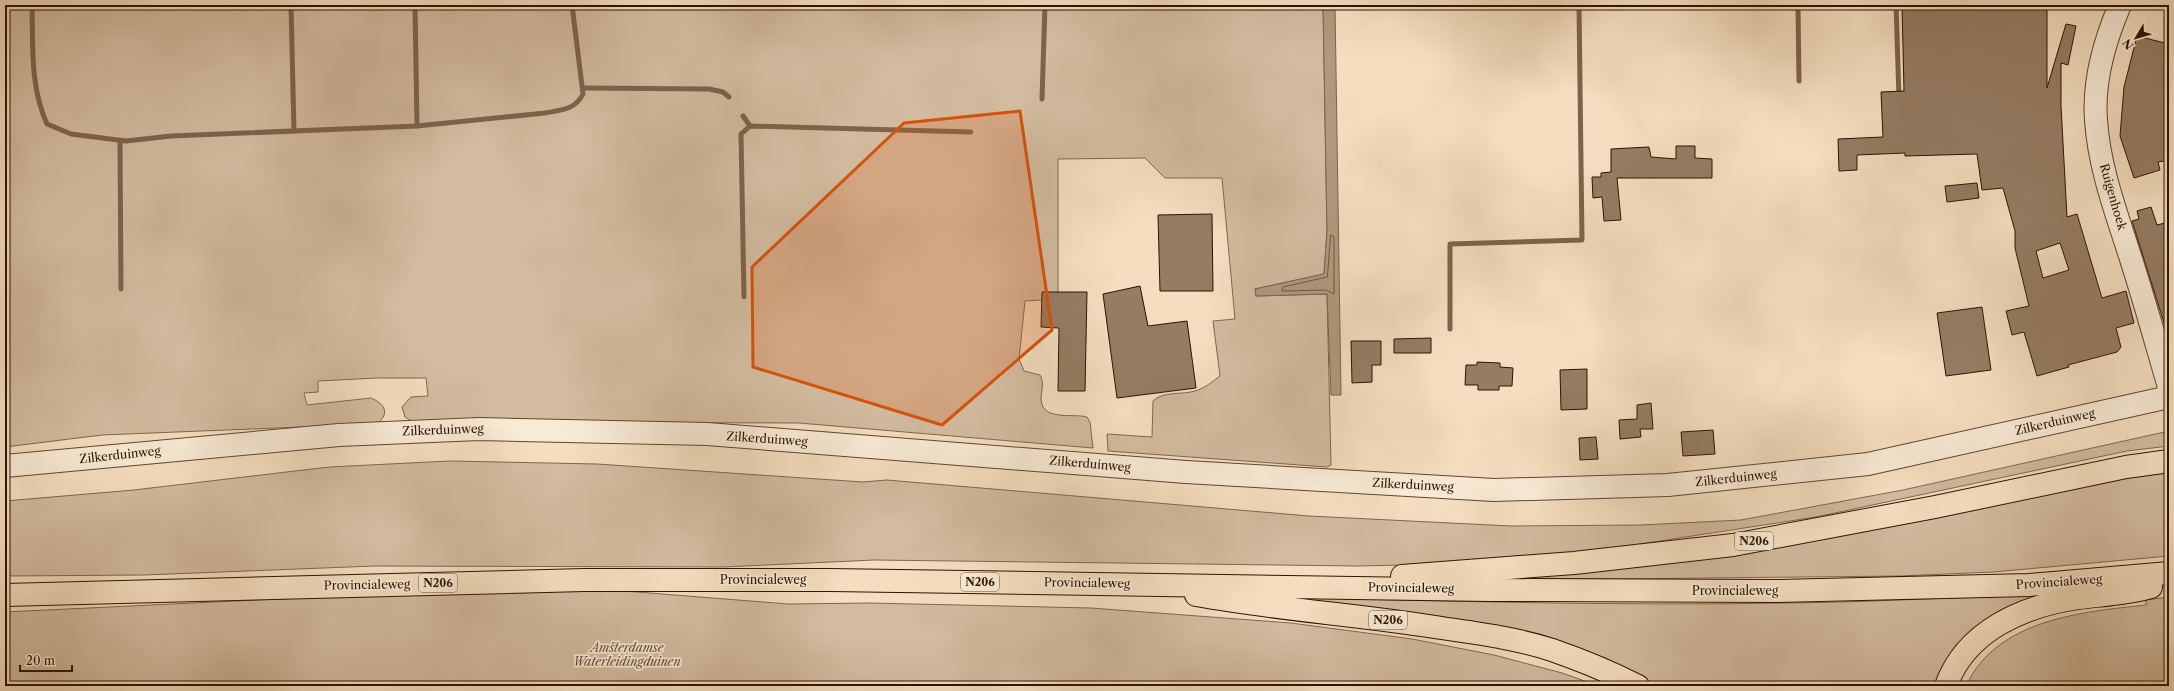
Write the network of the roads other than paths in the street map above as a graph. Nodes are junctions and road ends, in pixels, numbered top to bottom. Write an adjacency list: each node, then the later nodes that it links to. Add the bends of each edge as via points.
1 (2120, 5): 2 (street, Ruigenhoek, via 2108,32 2103,54 2097,98 2097,126 2105,173)
2 (2169, 393): 4 (street, Zilkerduinweg, via 1868,464 1668,485 1494,490 1186,472 707,434 479,429 340,435)
3 (2169, 461): 8 (main road, N206, via 2126,466 1928,509 1733,544 1650,556 1538,567 1411,574)
4 (5, 466)
5 (2169, 573): 8 (main road, Provincialeweg / N206, via 2029,584 1792,590)
6 (2169, 582): 11 (main road, via 2144,590 2076,598 2014,615 1992,628 1966,651)
7 (1130, 584): 8 (main road, Provincialeweg / N206); 9 (main road, Provincialeweg / N206, via 584,580); 10 (main road, N206, via 1242,604 1491,635 1551,650)
8 (1333, 587)
9 (5, 595)
10 (1638, 686)
11 (1946, 686)

